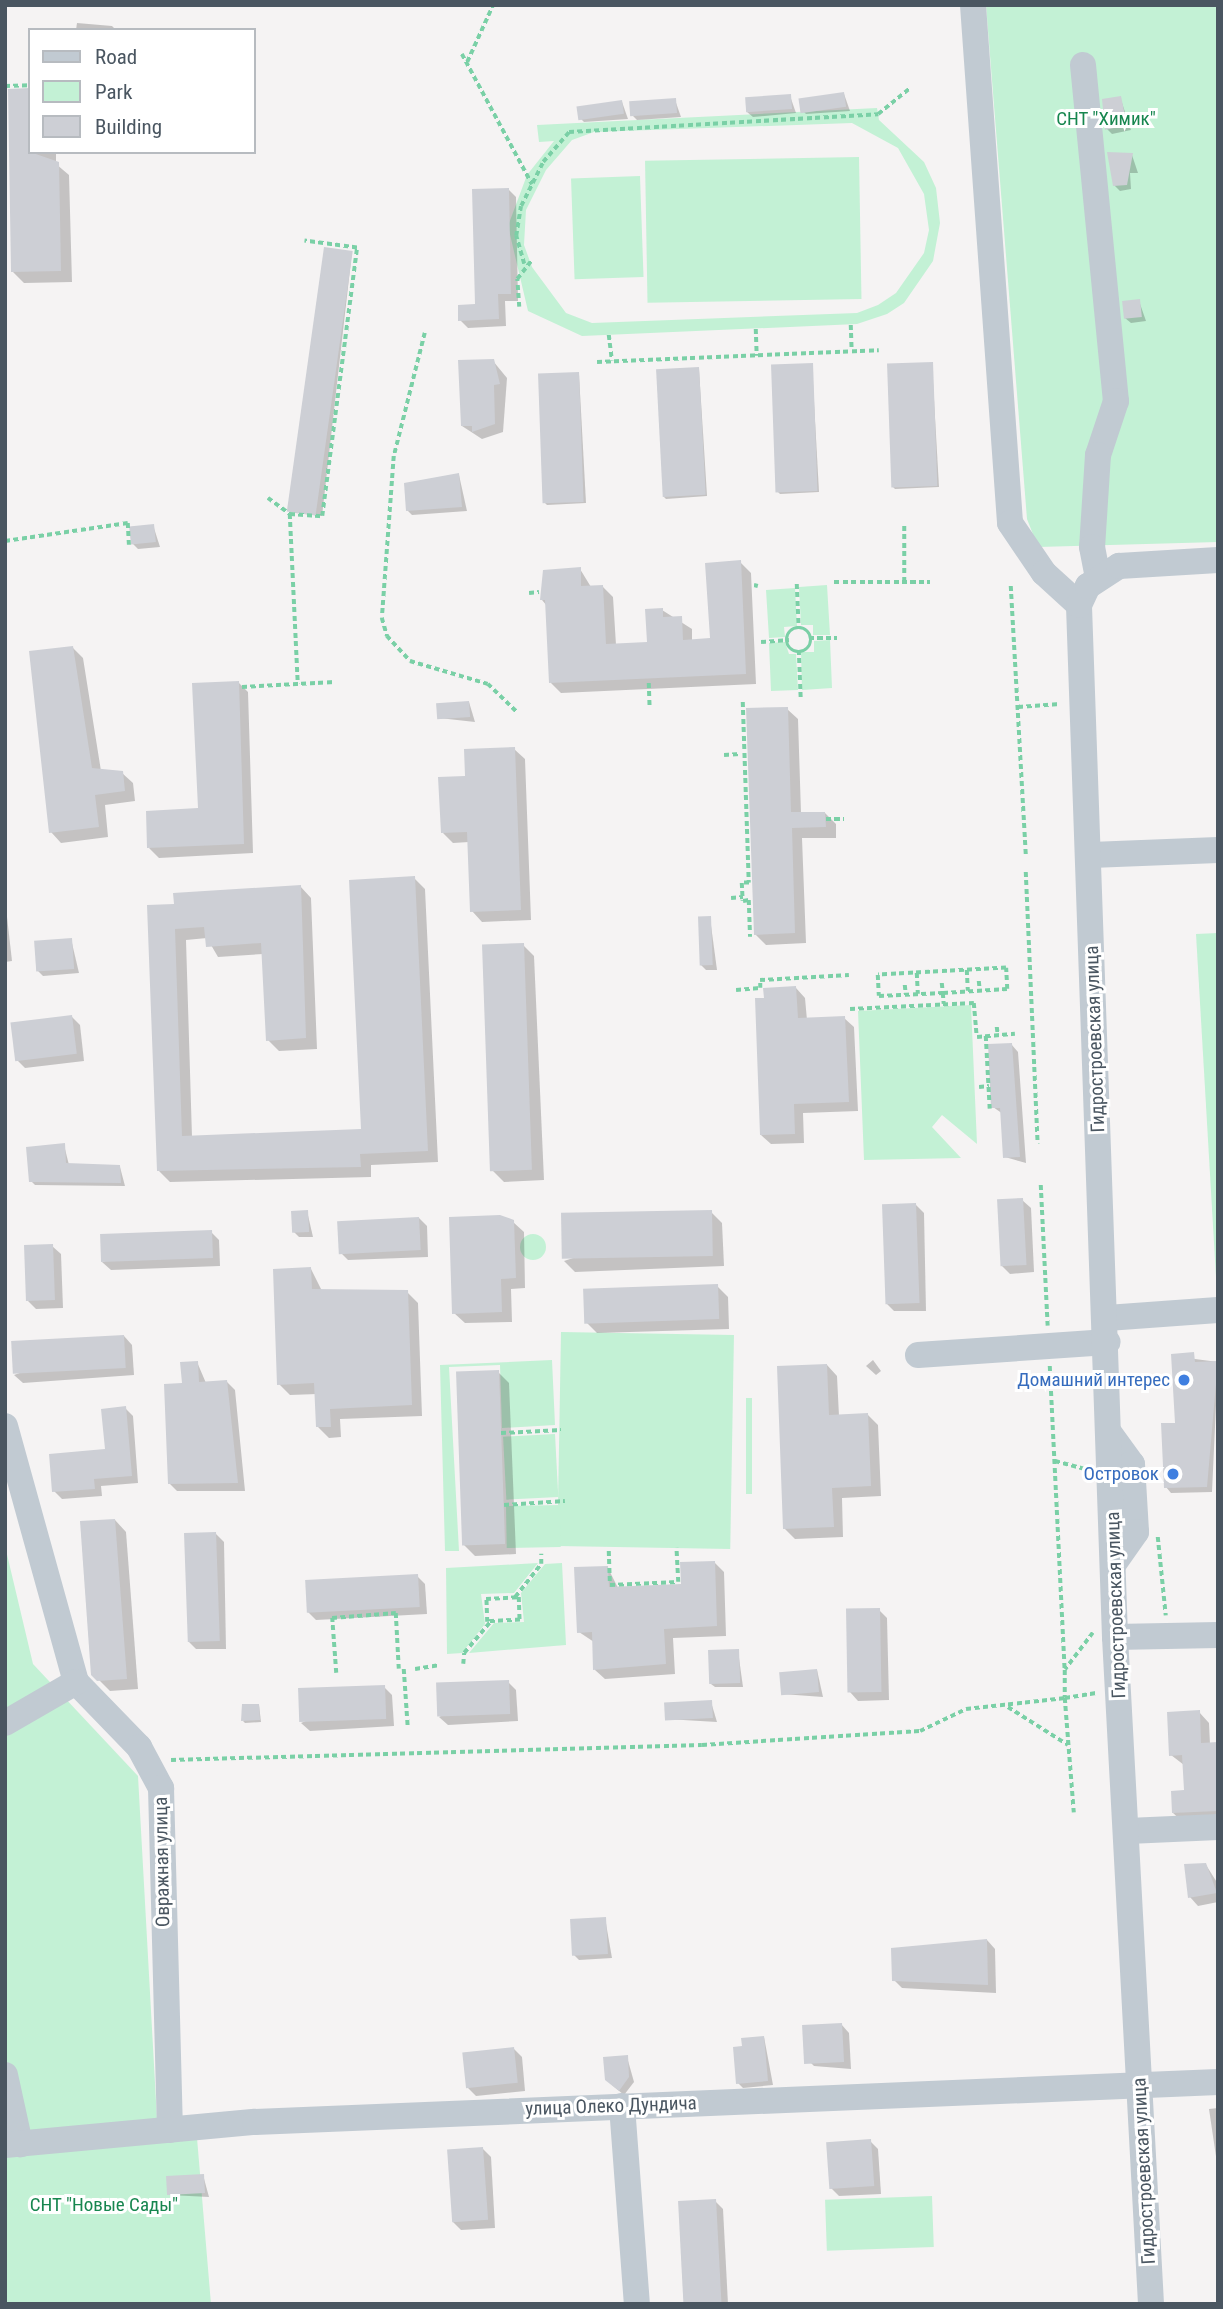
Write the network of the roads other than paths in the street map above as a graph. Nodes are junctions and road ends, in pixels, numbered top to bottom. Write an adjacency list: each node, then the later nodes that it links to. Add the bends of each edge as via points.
1 (973, 5): 5 (street, via 1010,523 1044,573)
2 (1083, 65): 4 (street, via 1116,401 1098,455 1092,547)
3 (1218, 560): 4 (street, via 1119,566)
4 (1098, 578): 5 (street)
5 (1079, 605): 7 (street, Гидростроевская улица)
6 (1218, 850): 7 (street)
7 (1091, 855): 9 (street, Гидростроевская улица)
8 (1218, 1310): 9 (street)
9 (1107, 1330): 10 (street); 12 (street, Гидростроевская улица)
10 (918, 1355)
11 (5, 1426): 16 (street, Овражная улица)
12 (1110, 1434): 13 (street, via 1094,1478 1096,1532); 13 (street, via 1132,1464 1136,1532)
13 (1114, 1563): 14 (street, Гидростроевская улица)
14 (1108, 1630): 15 (street); 19 (street, Гидростроевская улица, via 1118,1690)
15 (1218, 1635)
16 (76, 1682): 17 (street); 24 (street, Овражная улица, via 151,1762 161,1788)
17 (5, 1723)
18 (1218, 1827): 19 (street)
19 (1128, 1831): 22 (street, Гидростроевская улица)
20 (5, 2075): 25 (street)
21 (1218, 2082): 22 (street, улица Олеко Дундича)
22 (1139, 2086): 23 (street, улица Олеко Дундича); 27 (street, Гидростроевская улица)
23 (622, 2106): 24 (street, улица Олеко Дундича); 26 (street)
24 (170, 2130): 25 (street, улица Олеко Дундича)
25 (13, 2144)
26 (637, 2304)
27 (1152, 2304)

